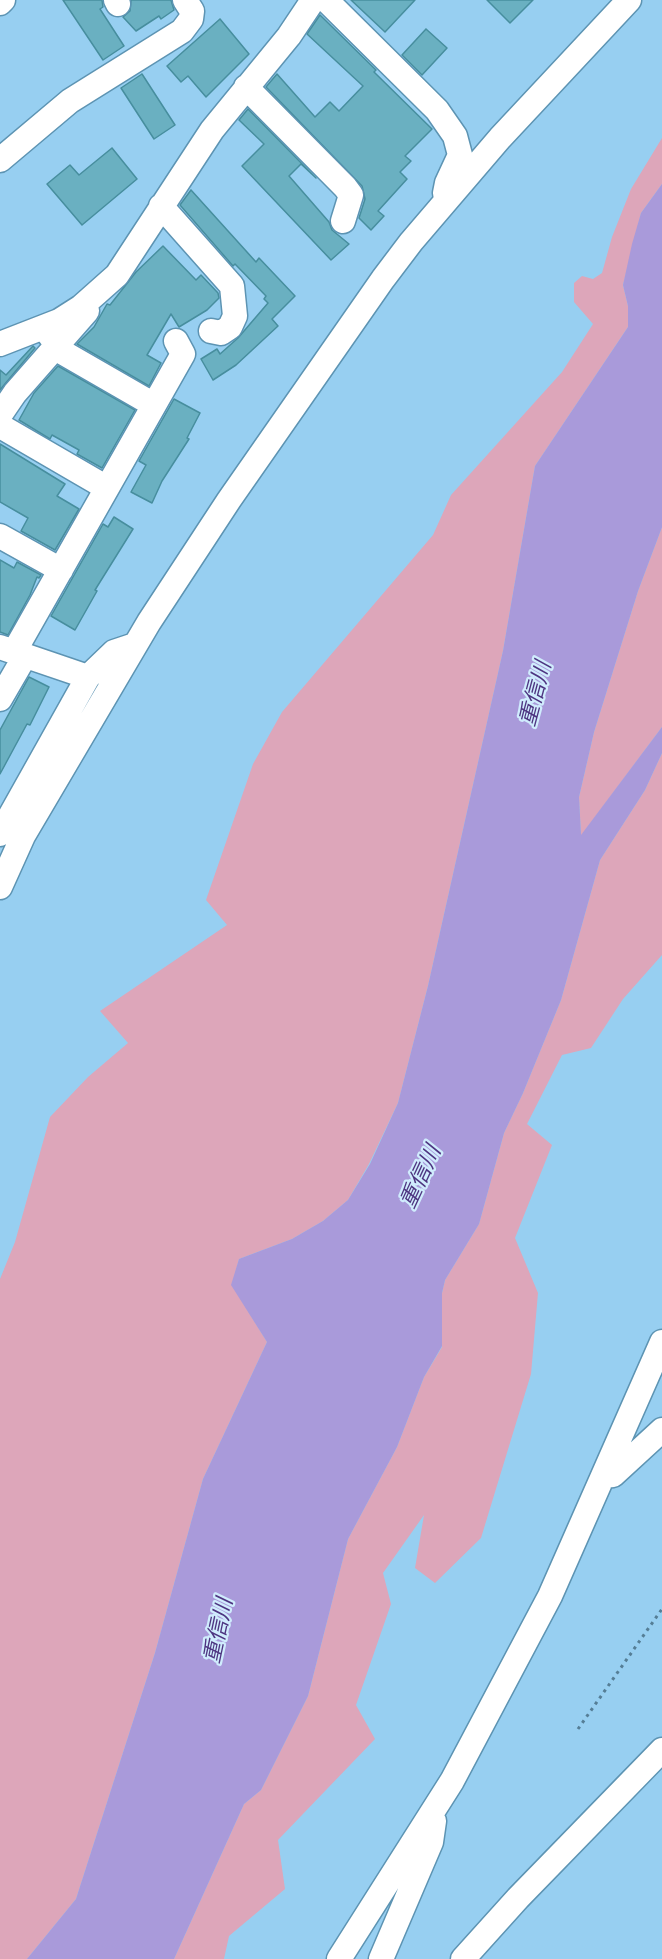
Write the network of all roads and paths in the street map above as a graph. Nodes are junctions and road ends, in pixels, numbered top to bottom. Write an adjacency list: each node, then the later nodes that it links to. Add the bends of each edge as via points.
1 (185, 0): 6 (street, via 192,11 182,31 70,101)
2 (313, 0): 5 (street)
3 (326, 0): 7 (street, via 437,110 455,136 460,155 447,183)
4 (628, 0): 7 (street)
5 (246, 87): 8 (street); 9 (street, via 351,195)
6 (0, 160)
7 (444, 202): 22 (street, via 376,289 229,500)
8 (161, 206): 10 (street, via 117,275); 12 (street, via 232,286 235,316 230,327 221,333)
9 (343, 221)
10 (97, 292): 11 (street, via 59,321); 15 (street, via 90,307)
11 (38, 330): 13 (street); 15 (street, via 50,334)
12 (211, 331)
13 (1, 341)
14 (176, 341): 16 (street, via 183,354)
15 (58, 345): 16 (street, via 62,352); 17 (street)
16 (154, 405): 19 (street)
17 (0, 415)
18 (0, 426): 19 (street)
19 (107, 488): 21 (street)
20 (0, 536): 21 (street)
21 (61, 570): 23 (street)
22 (135, 645): 24 (street, via 114,652); 27 (street, via 23,836)
23 (13, 652): 24 (street); 25 (street)
24 (88, 677): 26 (street)
25 (0, 699)
26 (0, 834)
27 (0, 887)
28 (662, 1342): 30 (street)
29 (662, 1430): 30 (street, via 613,1475)
30 (603, 1476): 34 (street, via 550,1596)
31 (662, 1609): 32 (path)
32 (578, 1729)
33 (662, 1750): 37 (street)
34 (435, 1807): 35 (street); 36 (street, via 431,1842)
35 (339, 1959)
36 (381, 1959)
37 (463, 1959)

